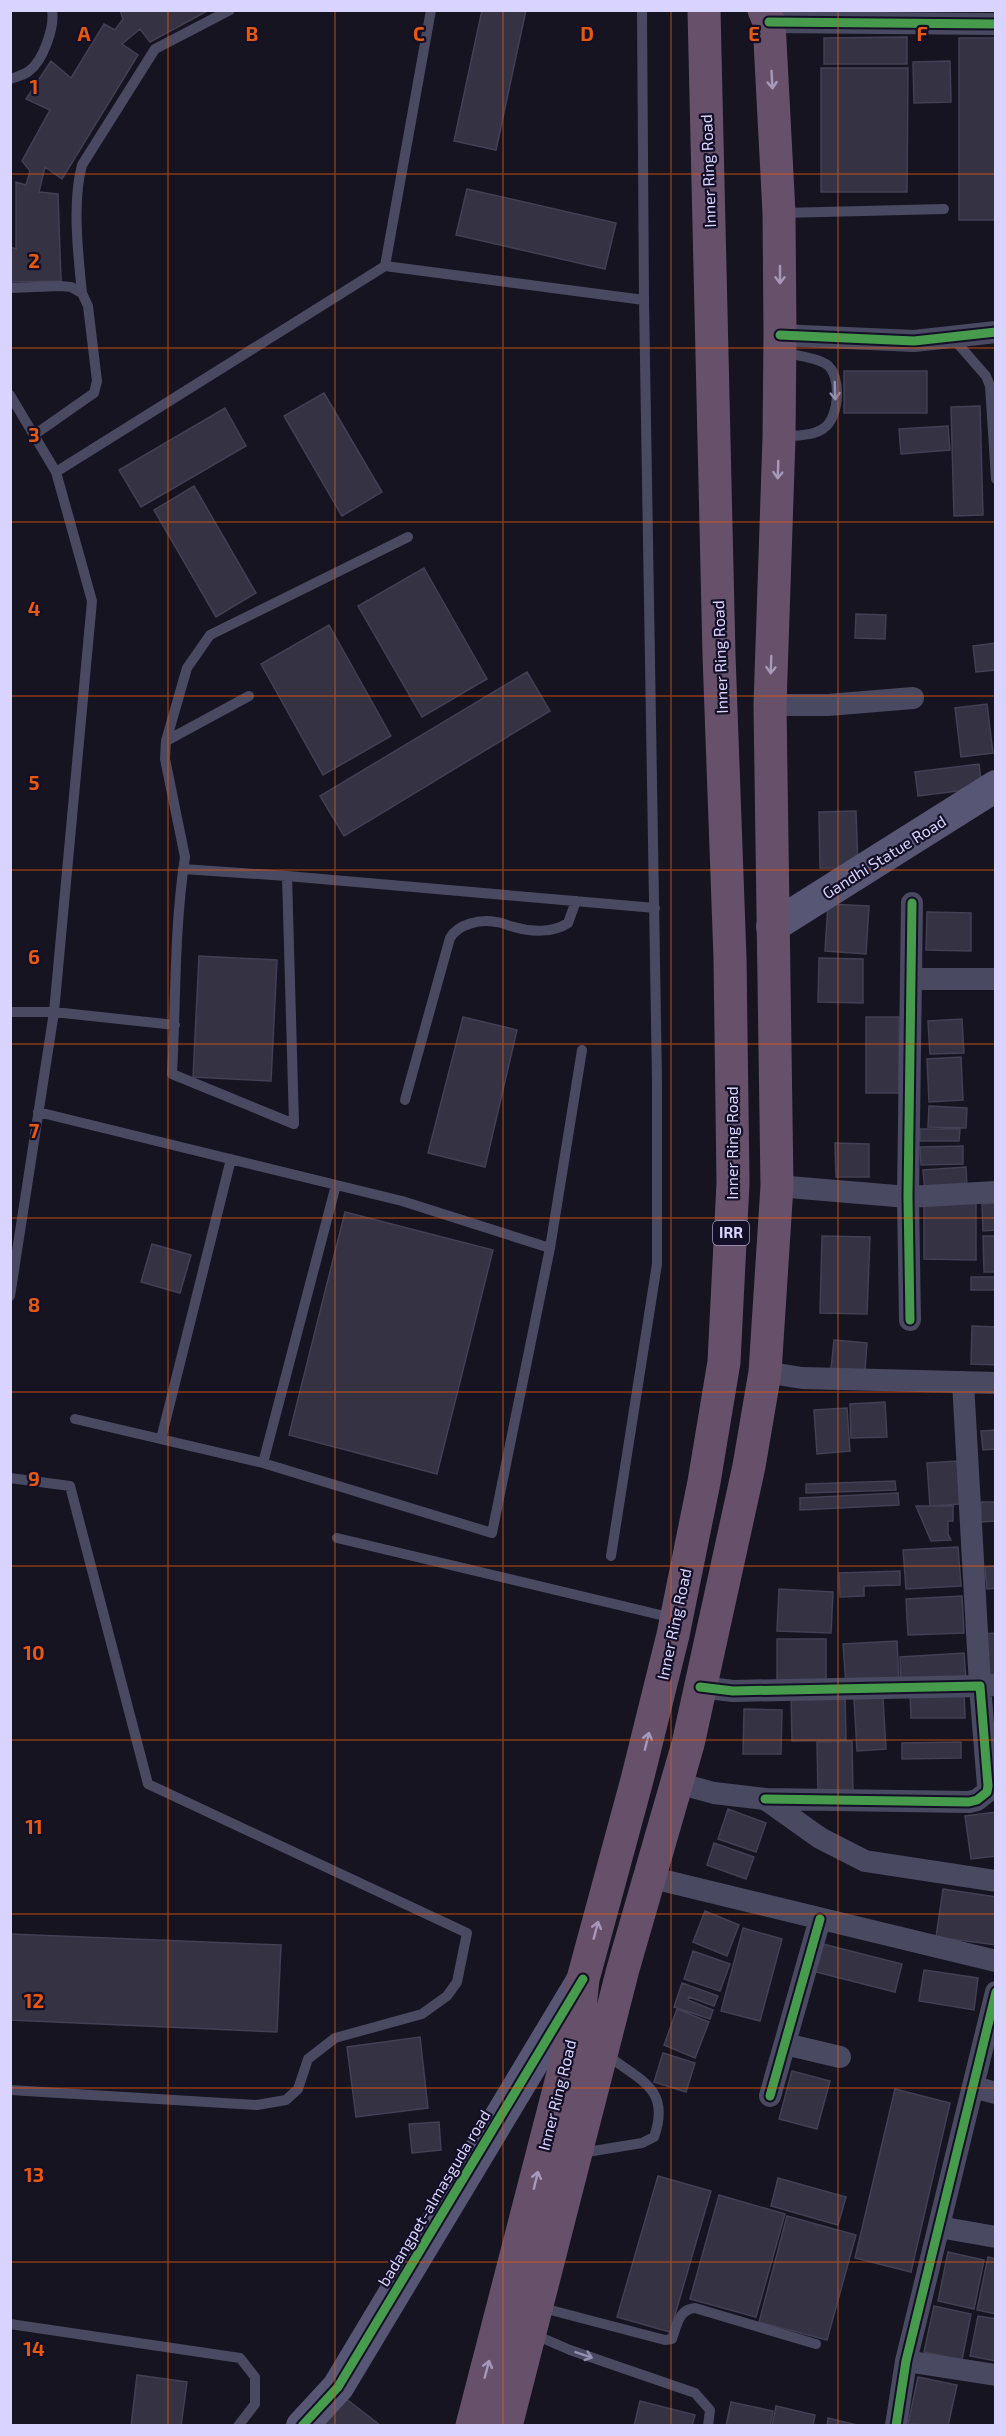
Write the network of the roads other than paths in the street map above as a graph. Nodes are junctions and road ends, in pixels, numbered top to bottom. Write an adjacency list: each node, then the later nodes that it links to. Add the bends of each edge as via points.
1 (52, 10): 8 (lane, via 54,21 46,48 30,71)
2 (230, 10): 13 (lane, via 155,49 82,165 77,203)
3 (431, 10): 11 (lane)
4 (642, 10): 14 (lane)
5 (704, 10): 61 (highway, Inner Ring Road / IRR, via 734,1184 724,1362)
6 (767, 16): 7 (street); 10 (highway, Inner Ring Road / IRR, one-way to 10)
7 (996, 24)
8 (11, 79)
9 (944, 209): 10 (lane)
10 (779, 213): 17 (highway, Inner Ring Road / IRR, one-way to 17)
11 (385, 266): 14 (lane); 21 (lane)
12 (10, 288): 13 (lane, via 60,286)
13 (82, 293): 19 (lane, via 88,306 97,381 94,393)
14 (644, 300): 33 (lane)
15 (996, 332): 16 (street)
16 (952, 337): 17 (street); 22 (lane, via 990,386)
17 (779, 343): 20 (highway, Inner Ring Road / IRR); 20 (lane, one-way to 20, via 825,364 833,371 836,387 832,419 824,428 812,434)
18 (10, 395): 19 (lane)
19 (34, 435): 21 (lane)
20 (779, 438): 26 (highway, Inner Ring Road / IRR, one-way to 26)
21 (56, 472): 38 (lane, via 92,601)
22 (996, 479)
23 (408, 537): 27 (lane, via 210,635 187,668)
24 (249, 696): 27 (lane)
25 (912, 698): 26 (street)
26 (770, 705): 34 (highway, Inner Ring Road / IRR)
27 (166, 741): 29 (lane, via 165,759 185,857)
28 (996, 786): 34 (street, Gandhi Statue Road)
29 (183, 869): 30 (lane); 39 (lane)
30 (287, 876): 31 (lane); 39 (lane, via 294,1125 172,1074)
31 (576, 901): 33 (lane); 41 (lane, via 568,923 551,931 496,922 463,926 454,932)
32 (912, 903): 35 (street)
33 (655, 909): 60 (lane, via 657,1264)
34 (772, 927): 45 (highway, Inner Ring Road / IRR)
35 (912, 979): 36 (street); 47 (street)
36 (996, 979)
37 (10, 1012): 38 (lane)
38 (54, 1012): 39 (lane); 42 (lane)
39 (175, 1025)
40 (582, 1050): 49 (lane)
41 (405, 1100)
42 (38, 1112): 43 (lane); 48 (lane)
43 (231, 1159): 44 (lane); 56 (lane)
44 (336, 1185): 49 (lane, via 402,1201); 57 (lane)
45 (777, 1186): 47 (street); 52 (highway, Inner Ring Road / IRR)
46 (996, 1192): 47 (street)
47 (908, 1197): 51 (street)
48 (14, 1242): 50 (lane)
49 (550, 1248): 57 (lane, via 492,1533)
50 (10, 1296)
51 (910, 1320)
52 (765, 1372): 53 (street, via 802,1378); 63 (highway, Inner Ring Road / IRR)
53 (963, 1382): 54 (street); 62 (street)
54 (996, 1383)
55 (75, 1419): 56 (lane)
56 (161, 1439): 57 (lane)
57 (263, 1463)
58 (10, 1478): 76 (lane, via 70,1486 148,1784 467,1933 457,1982 447,1996 422,2014 334,2038 308,2059 298,2089 286,2100 257,2105)
59 (337, 1538): 61 (lane)
60 (611, 1556)
61 (676, 1619): 70 (highway, Inner Ring Road / IRR, one-way to 61)
62 (988, 1685): 63 (street, via 733,1691); 65 (street, via 988,1786 977,1800)
63 (700, 1687): 64 (highway, Inner Ring Road / IRR)
64 (677, 1783): 65 (street, via 714,1793); 66 (highway, Inner Ring Road / IRR)
65 (765, 1799): 67 (street, via 820,1838 865,1861)
66 (649, 1877): 68 (street); 73 (highway, Inner Ring Road / IRR)
67 (996, 1881)
68 (820, 1918): 69 (street); 72 (street)
69 (996, 1961)
70 (583, 1979): 88 (street, badangpet-almasguda road, via 338,2387); 89 (highway, Inner Ring Road / IRR, one-way to 70, via 577,2019)
71 (996, 1992): 75 (street)
72 (785, 2044): 74 (street); 78 (street)
73 (602, 2051): 79 (highway, Inner Ring Road / IRR); 79 (lane, via 650,2088 659,2100 659,2123 654,2137 642,2143)
74 (840, 2057)
75 (973, 2087): 77 (street); 80 (street)
76 (10, 2090)
77 (996, 2093)
78 (770, 2096)
79 (576, 2154): 82 (highway, Inner Ring Road / IRR)
80 (939, 2226): 81 (street); 85 (street)
81 (996, 2237)
82 (533, 2320): 84 (lane, via 665,2340 672,2339 682,2312 695,2308); 90 (highway, Inner Ring Road / IRR); 91 (lane, one-way to 91, via 570,2350 695,2393 710,2410)
83 (10, 2325): 87 (lane, via 240,2358 255,2377 255,2404)
84 (816, 2344)
85 (906, 2361): 86 (street); 92 (street)
86 (996, 2375)
87 (238, 2426)
88 (302, 2426)
89 (472, 2426)
90 (506, 2426)
91 (708, 2426)
92 (896, 2426)

